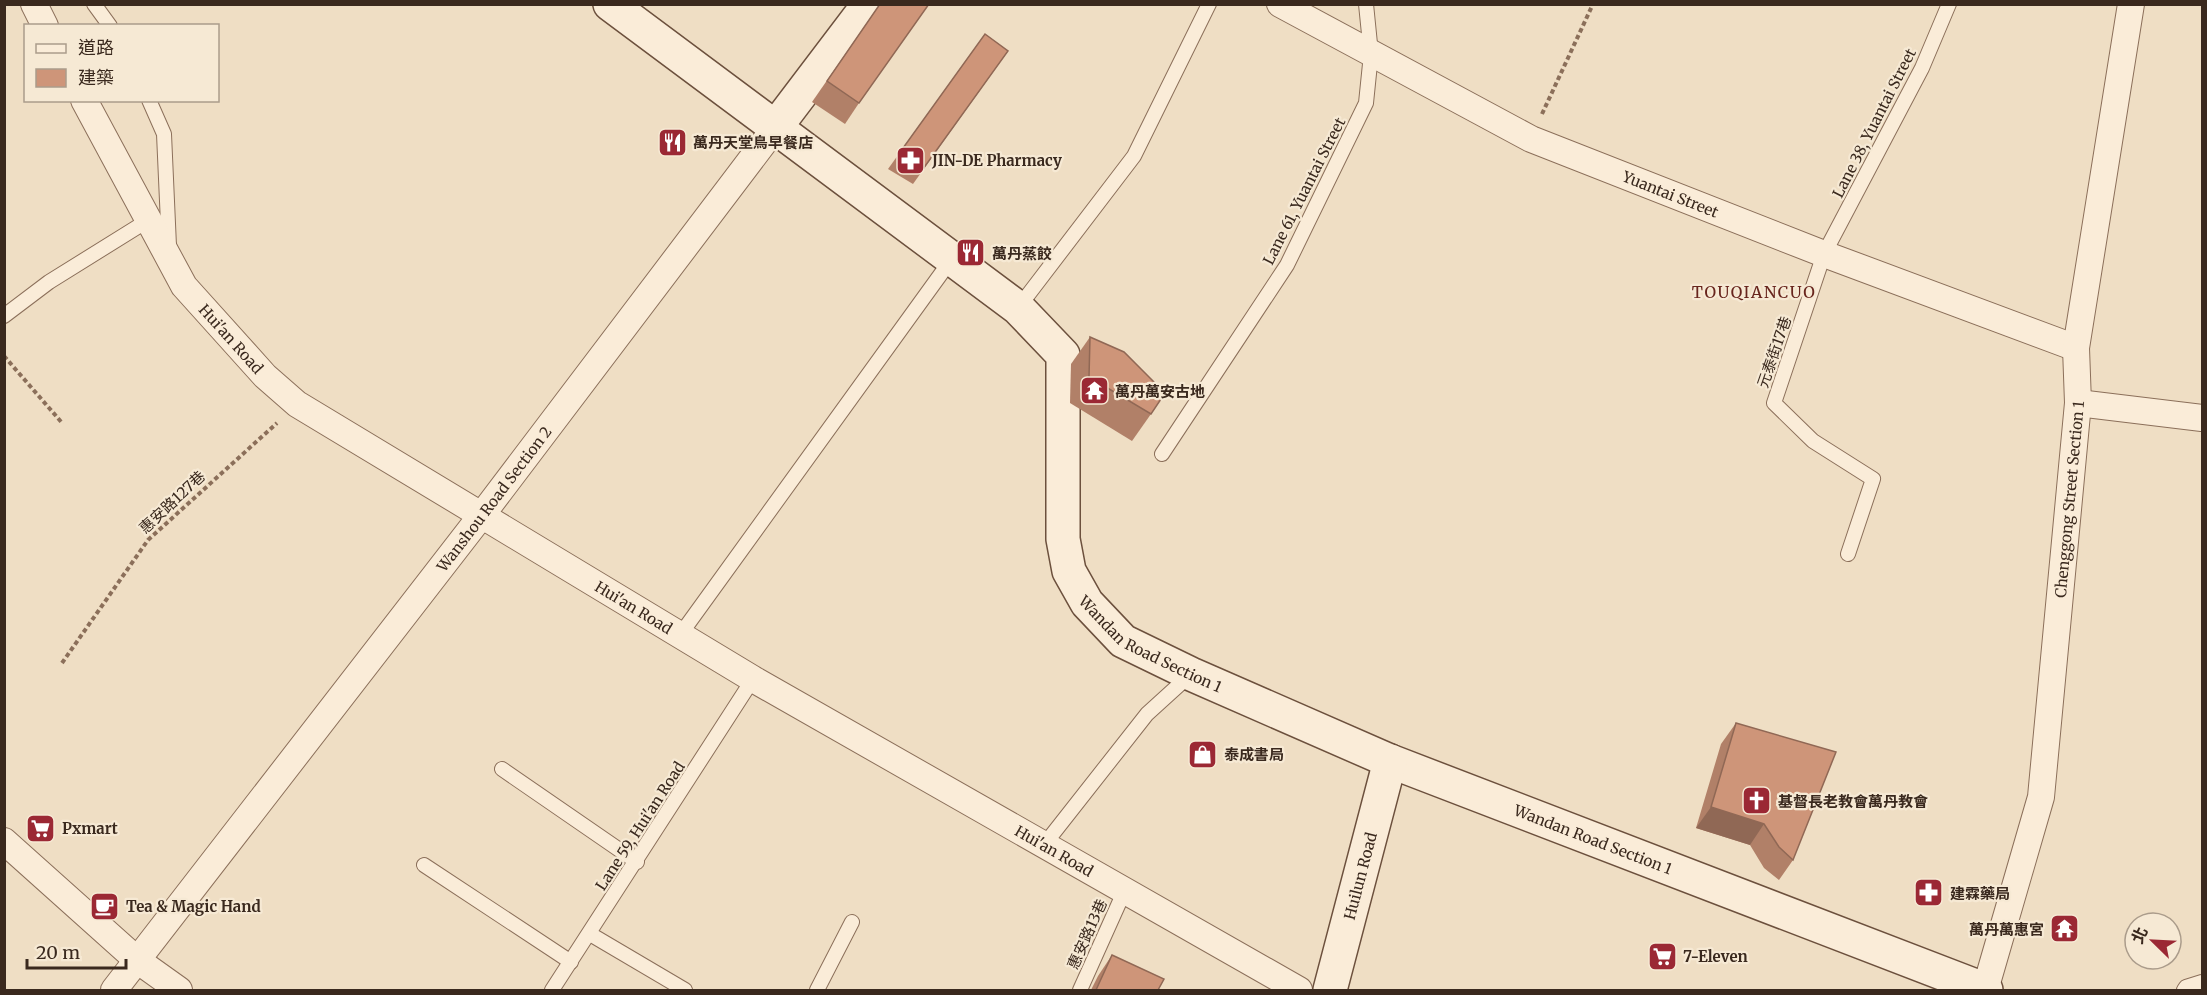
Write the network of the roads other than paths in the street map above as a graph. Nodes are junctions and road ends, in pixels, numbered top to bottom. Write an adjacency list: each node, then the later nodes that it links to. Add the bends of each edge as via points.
1 (34, 4): 10 (street)
2 (94, 4): 11 (lane)
3 (610, 4): 15 (street, Wandan Road Section 1)
4 (868, 4): 15 (street, Wanshou Road Section 2)
5 (1209, 4): 20 (lane, via 1134,156)
6 (1280, 4): 12 (street, Yuantai Street)
7 (1366, 4): 12 (lane, Lane 61, Yuantai Street)
8 (1949, 4): 17 (lane, Lane 38, Yuantai Street, via 1922,68)
9 (2131, 4): 22 (street, Chenggong Street Section 1)
10 (44, 24)
11 (109, 24)
12 (1371, 54): 17 (street, Yuantai Street, via 1531,139); 25 (lane, Lane 61, Yuantai Street, via 1366,103 1287,265)
13 (85, 102): 16 (street, Hui'an Road)
14 (150, 102): 18 (lane, via 164,134)
15 (775, 128): 19 (street, Wandan Road Section 1); 26 (street, Wanshou Road Section 2)
16 (147, 221): 18 (street, Hui'an Road); 21 (lane, via 49,282)
17 (1824, 254): 22 (street, Yuantai Street); 27 (lane, 元泰街17巷, via 1774,403 1813,441 1873,479)
18 (169, 260): 26 (street, Hui'an Road, via 184,286 264,376 297,404)
19 (951, 260): 20 (street, Wandan Road Section 1); 28 (lane)
20 (1018, 308): 29 (street, Wandan Road Section 1, via 1063,355 1063,539 1069,571 1087,603 1123,641)
21 (4, 316)
22 (2076, 348): 23 (street, Chenggong Street Section 1)
23 (2078, 403): 24 (street); 51 (street, Chenggong Street Section 1, via 2041,797)
24 (2202, 418)
25 (1162, 454)
26 (481, 516): 28 (street, Hui'an Road); 40 (street, Wanshou Road Section 2)
27 (1848, 554)
28 (680, 636): 30 (street, Hui'an Road)
29 (1191, 674): 31 (street, Wandan Road Section 1); 34 (lane, via 1147,714)
30 (753, 679): 34 (street, Hui'an Road); 35 (lane, Lane 59, Hui'an Road)
31 (1390, 761): 50 (street, Huilun Road); 51 (street, Wandan Road Section 1)
32 (502, 768): 35 (lane)
33 (4, 840): 40 (street)
34 (1044, 845): 37 (street, Hui'an Road)
35 (637, 862): 39 (lane, Lane 59, Hui'an Road)
36 (424, 865): 41 (lane)
37 (1124, 892): 48 (lane, 惠安路13巷); 49 (street, Hui'an Road)
38 (852, 921): 47 (lane)
39 (590, 934): 41 (lane, Lane 59, Hui'an Road); 46 (lane)
40 (137, 960): 43 (street, Wanshou Road Section 2); 44 (street)
41 (571, 962): 45 (lane, Lane 59, Hui'an Road)
42 (2202, 982): 52 (lane)
43 (114, 990)
44 (179, 990)
45 (552, 990)
46 (685, 990)
47 (817, 990)
48 (1080, 990)
49 (1299, 990)
50 (1330, 990)
51 (1986, 990)
52 (2184, 990)

